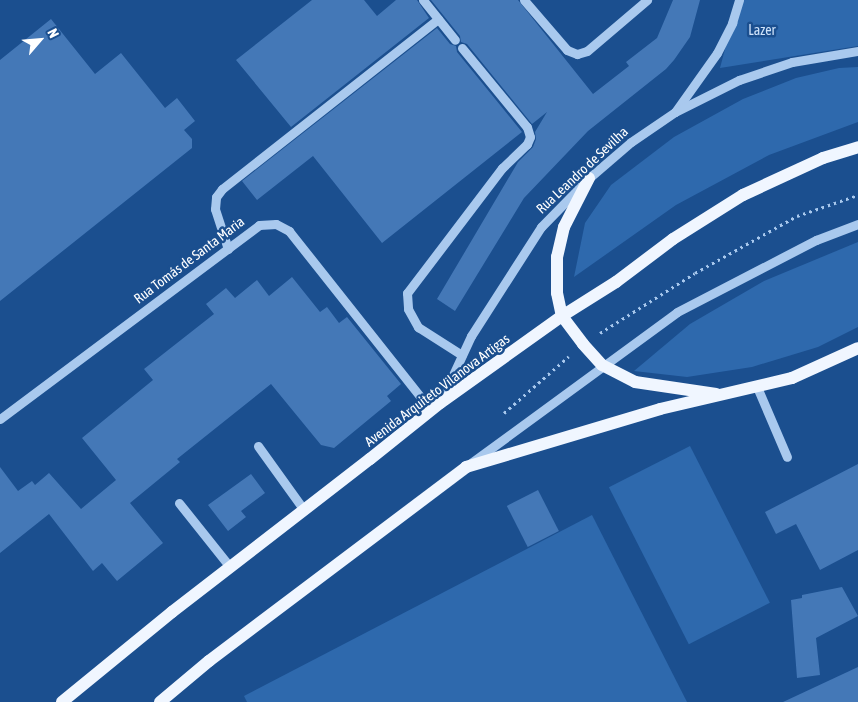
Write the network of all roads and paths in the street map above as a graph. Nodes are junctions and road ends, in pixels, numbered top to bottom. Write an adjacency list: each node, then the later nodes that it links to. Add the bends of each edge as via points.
1 (423, 0): 5 (street)
2 (524, 0): 3 (street, via 567,50 577,54 587,51)
3 (647, 0)
4 (739, 0): 9 (street, via 717,53)
5 (438, 19): 6 (street); 13 (street, via 222,189 216,197 215,209)
6 (455, 40)
7 (462, 48): 16 (street, via 527,127 530,137 502,168 408,293 408,309 418,327)
8 (858, 51): 9 (street, Rua Leandro de Sevilha, via 792,62 739,80)
9 (675, 112): 11 (street, Rua Leandro de Sevilha, via 631,142)
10 (858, 147): 14 (main road, Avenida Arquiteto Vilanova Artigas, via 824,158 743,195)
11 (589, 178): 14 (main road, via 564,227 557,257 556,293); 16 (street, Rua Leandro de Sevilha, via 541,227)
12 (858, 224): 17 (street, via 816,240 676,312)
13 (228, 249): 20 (street, Rua Tomás de Santa Maria, via 259,225 276,224 290,231); 21 (street, Rua Tomás de Santa Maria)
14 (562, 316): 17 (main road); 20 (main road, Avenida Arquiteto Vilanova Artigas)
15 (858, 348): 18 (main road, via 792,378)
16 (462, 355): 20 (street, Rua Leandro de Sevilha)
17 (602, 366): 19 (main road, via 635,382); 24 (street)
18 (757, 387): 19 (main road); 23 (street)
19 (724, 395): 24 (main road, via 632,416)
20 (436, 406): 26 (main road, Avenida Arquiteto Vilanova Artigas)
21 (0, 419)
22 (258, 446): 26 (street)
23 (787, 458)
24 (466, 467): 29 (main road, via 209,661)
25 (179, 503): 27 (street)
26 (304, 510): 27 (main road, Avenida Arquiteto Vilanova Artigas)
27 (230, 567): 28 (main road, Avenida Arquiteto Vilanova Artigas)
28 (62, 702)
29 (160, 702)

